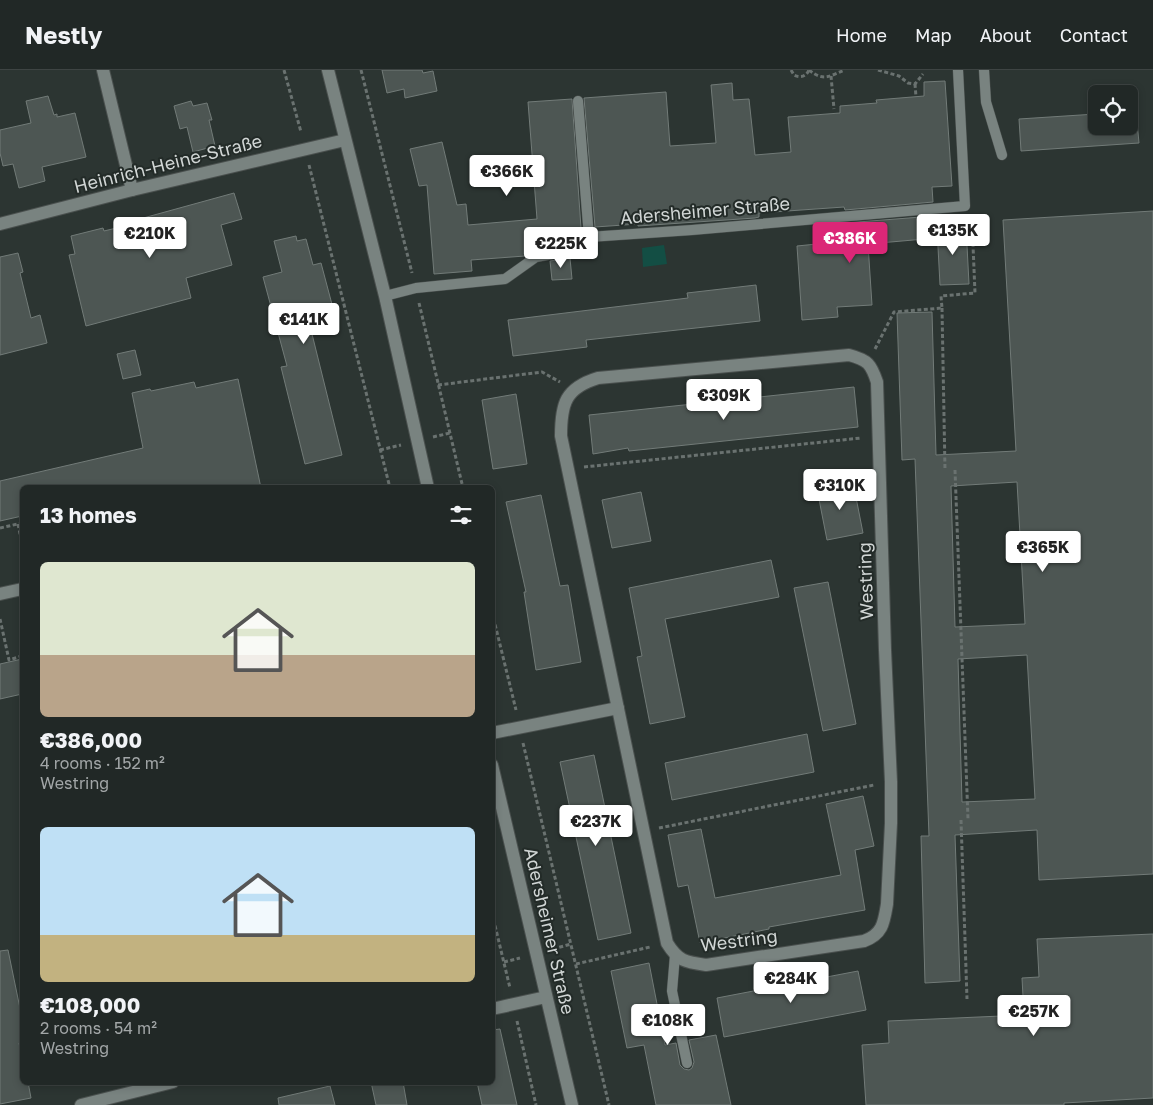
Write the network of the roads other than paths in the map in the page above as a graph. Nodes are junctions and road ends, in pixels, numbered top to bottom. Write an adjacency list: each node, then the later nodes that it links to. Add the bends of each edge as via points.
1 (103, 70): 8 (street)
2 (328, 70): 6 (street)
3 (958, 70): 10 (lane, Adersheimer Straße, via 965,206)
4 (984, 70): 7 (lane, via 986,102)
5 (578, 100): 10 (lane)
6 (345, 140): 8 (street, Heinrich-Heine-Straße); 11 (street)
7 (1002, 155)
8 (132, 190): 9 (street, Heinrich-Heine-Straße)
9 (0, 224)
10 (589, 237): 11 (lane, via 570,251 536,257 505,279 416,288)
11 (385, 296): 12 (street)
12 (427, 485)
13 (20, 589): 14 (street)
14 (0, 594)
15 (618, 708): 16 (street); 18 (street, via 667,943); 18 (street, Westring, via 561,436 565,401 573,390 598,378 849,355 868,362 877,382 891,782 885,918 880,932 864,940 706,966)
16 (495, 733)
17 (495, 778): 19 (street, Adersheimer Straße)
18 (675, 955): 21 (lane, via 672,991)
19 (546, 997): 20 (street); 25 (street, Adersheimer Straße)
20 (495, 1008)
21 (686, 1063)
22 (163, 1085): 23 (street)
23 (106, 1102): 24 (street)
24 (81, 1105)
25 (572, 1105)

